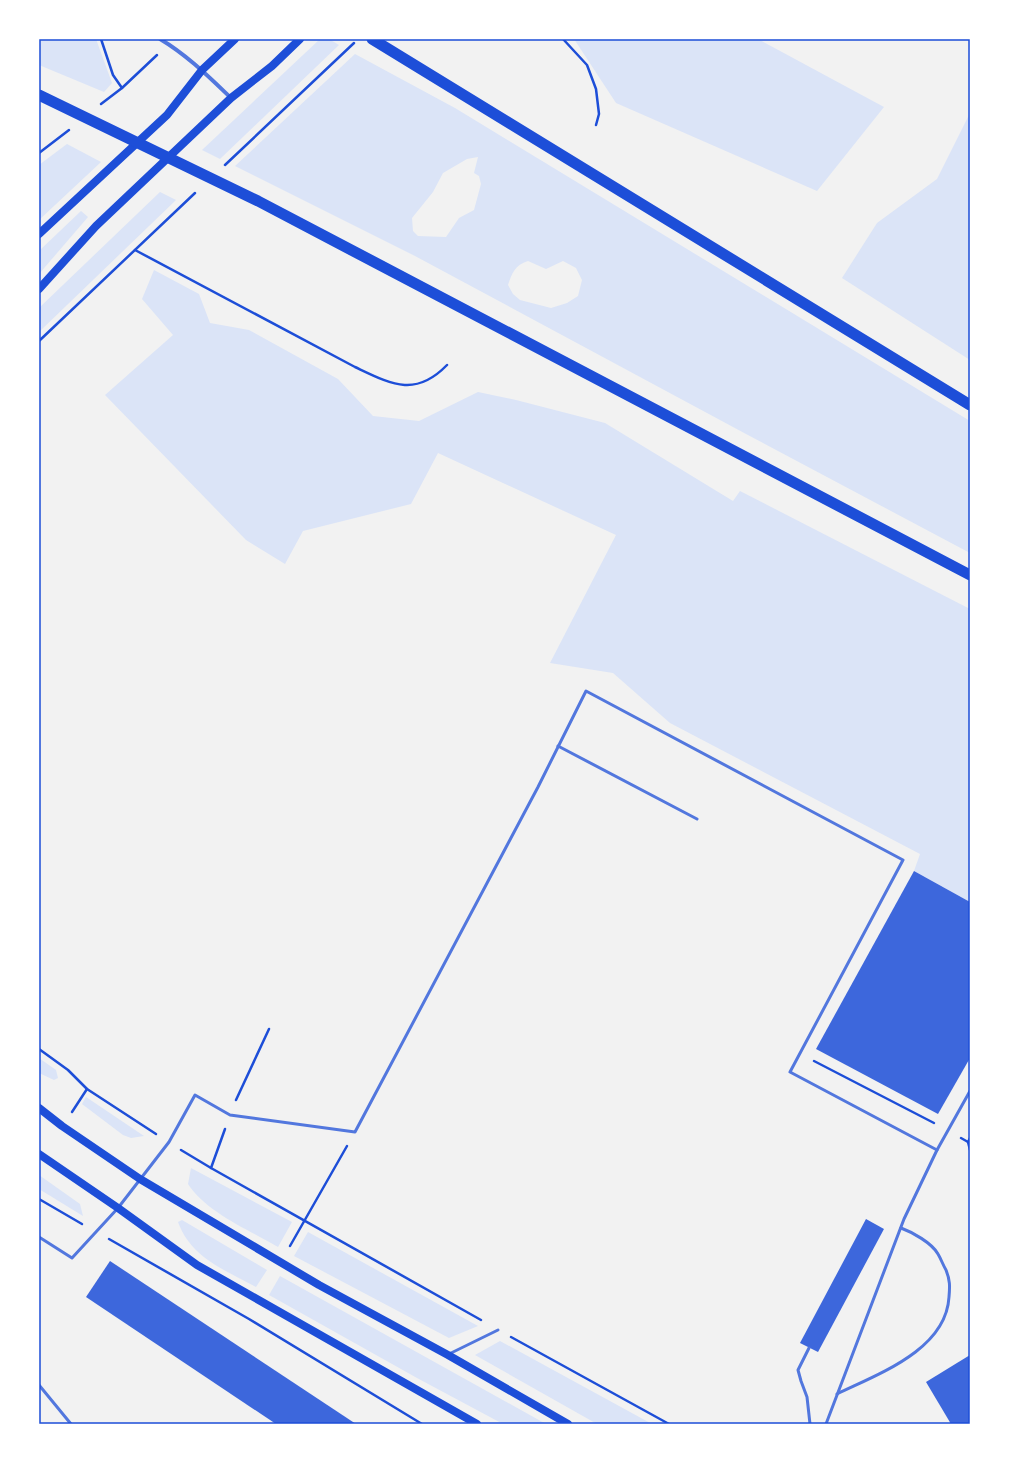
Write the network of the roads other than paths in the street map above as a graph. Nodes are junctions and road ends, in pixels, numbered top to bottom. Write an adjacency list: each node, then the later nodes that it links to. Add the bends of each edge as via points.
1 (160, 39): 5 (street)
2 (235, 39): 5 (main road)
3 (300, 39): 7 (main road, via 272,66)
4 (372, 39): 10 (highway)
5 (202, 70): 7 (street); 8 (main road, via 167,115)
6 (39, 95): 11 (highway, via 258,201)
7 (231, 98): 9 (main road, via 96,226)
8 (39, 234)
9 (39, 289)
10 (970, 405)
11 (970, 575)
12 (558, 746): 13 (lane); 16 (lane, via 586,691 903,860 790,1072); 18 (lane, via 355,1132 230,1115 195,1095 169,1142)
13 (697, 819)
14 (970, 1091): 16 (lane)
15 (39, 1108): 18 (main road)
16 (938, 1150): 20 (lane)
17 (39, 1154): 19 (main road)
18 (140, 1179): 19 (lane); 24 (main road, via 318,1285)
19 (118, 1208): 21 (lane, via 72,1258); 28 (main road, via 197,1265)
20 (901, 1228): 26 (lane); 26 (lane, via 914,1233 937,1252 950,1280 949,1303 940,1327 927,1343 893,1366)
21 (39, 1238)
22 (498, 1330): 24 (lane)
23 (809, 1348): 30 (lane, via 798,1370 807,1397)
24 (448, 1355): 29 (main road)
25 (39, 1385): 27 (lane)
26 (837, 1394): 31 (lane)
27 (71, 1424)
28 (477, 1424)
29 (568, 1424)
30 (810, 1424)
31 (826, 1424)

